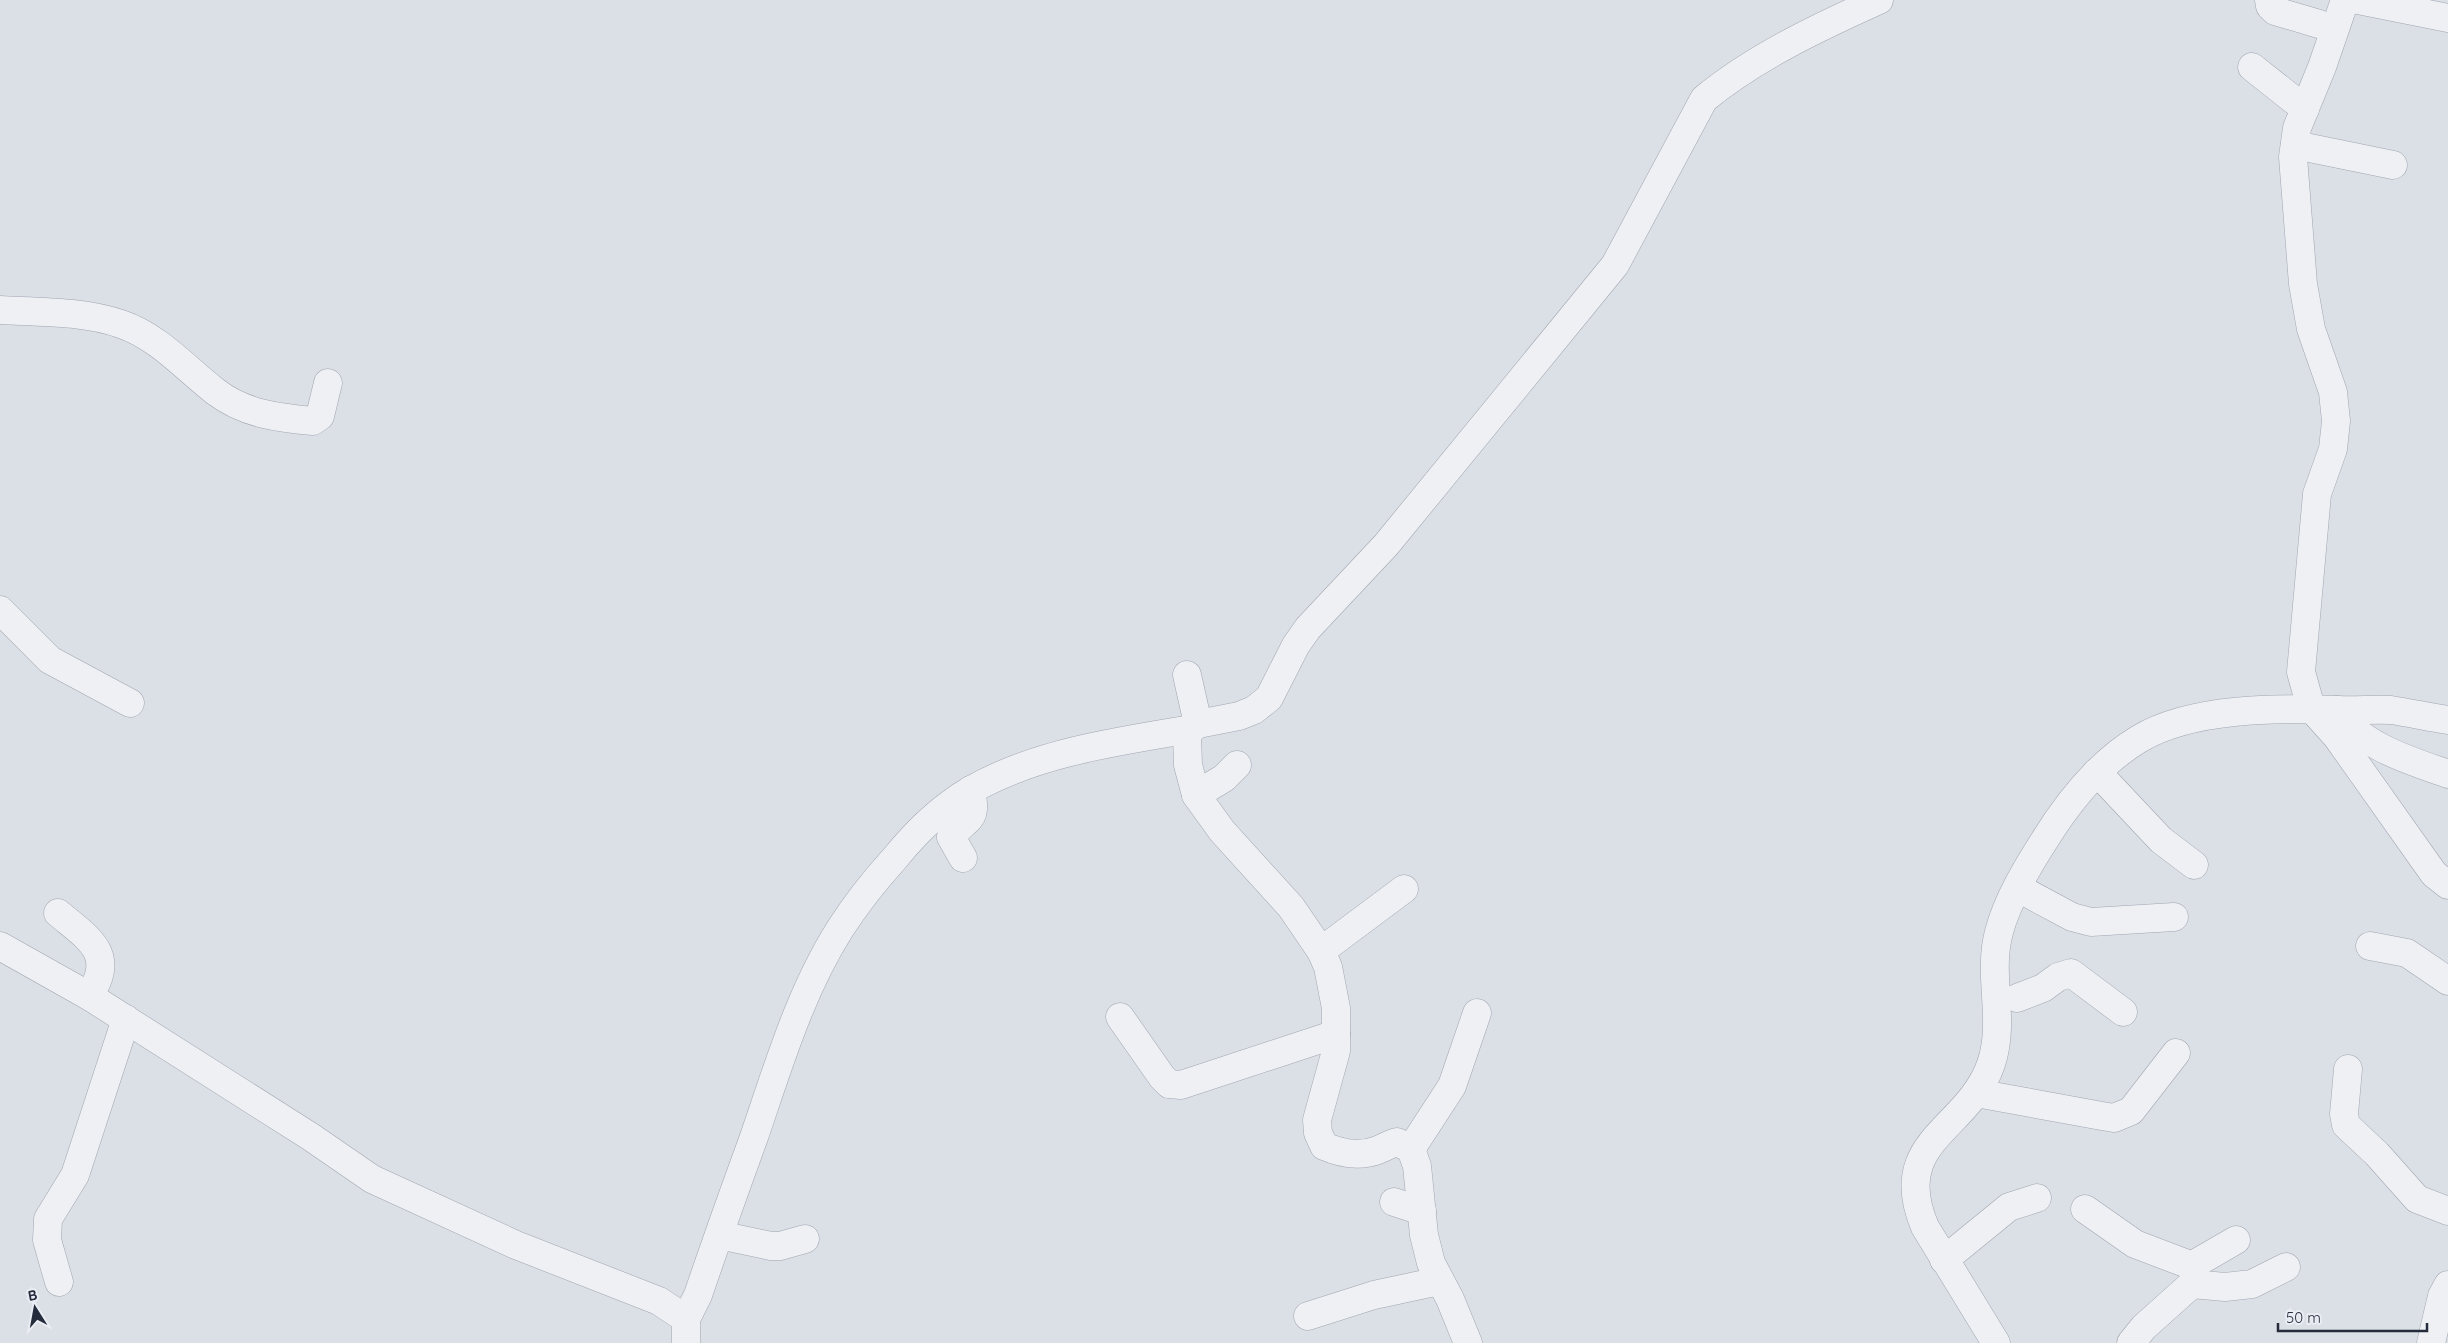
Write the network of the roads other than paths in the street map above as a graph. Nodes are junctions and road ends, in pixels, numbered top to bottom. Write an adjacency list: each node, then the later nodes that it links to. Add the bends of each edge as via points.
1 (1879, 0): 18 (street, via 1779,49 1728,79 1704,98 1614,265 1386,545 1308,628 1269,698 1254,710 1239,716)
2 (2270, 0): 6 (street, via 2275,11)
3 (2345, 0): 6 (street)
4 (2358, 0): 5 (street)
5 (2448, 18)
6 (2326, 26): 8 (street)
7 (2252, 67): 8 (street)
8 (2305, 109): 9 (street, via 2297,128)
9 (2295, 145): 10 (street); 16 (street, via 2293,157 2303,284 2311,329 2333,392 2336,421 2333,449 2317,494 2301,672)
10 (2394, 165)
11 (0, 310): 12 (street, via 74,314 121,324 155,341 217,393 257,413 313,421 321,411)
12 (328, 383)
13 (0, 610): 15 (street, via 50,660)
14 (1187, 675): 18 (street)
15 (130, 703)
16 (2324, 709): 17 (street, via 2389,710); 20 (street, via 2259,708 2195,719 2141,737); 21 (street, via 2368,740 2406,760); 26 (street, via 2337,737 2434,874)
17 (2448, 720)
18 (1194, 726): 22 (street, via 1080,749 1026,766); 23 (street, via 1187,736 1187,750)
19 (1237, 765): 23 (street, via 1224,778)
20 (2097, 772): 25 (street, via 2161,840); 27 (street, via 2065,808)
21 (2448, 774)
22 (971, 790): 24 (street, via 974,814 951,837); 51 (street, via 940,812 907,843 840,930 790,1032)
23 (1196, 795): 33 (street, via 1222,831 1291,907)
24 (963, 858)
25 (2194, 865)
26 (2448, 885)
27 (2018, 888): 30 (street, via 2072,917 2091,922); 36 (street, via 1999,931 1996,946)
28 (1404, 890): 33 (street)
29 (58, 913): 35 (street, via 91,940 99,953 102,969 99,981)
30 (2174, 917)
31 (0, 946): 35 (street)
32 (2370, 946): 34 (street, via 2407,953)
33 (1321, 950): 41 (street, via 1328,967 1336,1008)
34 (2448, 981)
35 (89, 996): 40 (street)
36 (2006, 1001): 37 (street, via 2043,988 2058,977 2071,973); 44 (street, via 1990,1066)
37 (2122, 1012)
38 (1477, 1013): 45 (street, via 1452,1086)
39 (1120, 1017): 41 (street, via 1162,1078 1169,1084 1180,1085)
40 (126, 1019): 58 (street, via 75,1175 48,1218 47,1240); 61 (street, via 372,1179 516,1245 658,1301)
41 (1336, 1034): 45 (street, via 1336,1051 1317,1120 1324,1146 1352,1154 1376,1151 1397,1142)
42 (2176, 1053): 44 (street, via 2131,1111 2114,1118)
43 (2348, 1069): 50 (street, via 2346,1124 2378,1154 2417,1199)
44 (1976, 1093): 54 (street, via 1929,1146 1918,1162 1915,1174 1917,1208)
45 (1411, 1149): 49 (street, via 1417,1166)
46 (2037, 1198): 54 (street, via 2009,1207)
47 (1394, 1202): 49 (street)
48 (2085, 1209): 56 (street, via 2135,1244)
49 (1422, 1211): 57 (street, via 1431,1263)
50 (2448, 1211)
51 (719, 1236): 52 (street, via 772,1246); 61 (street)
52 (805, 1239)
53 (2236, 1240): 56 (street)
54 (1944, 1260): 63 (street)
55 (2286, 1267): 56 (street, via 2252,1284 2225,1287)
56 (2192, 1275): 64 (street)
57 (1439, 1281): 60 (street, via 1374,1295); 62 (street, via 1450,1299)
58 (59, 1282)
59 (2448, 1285): 65 (street, via 2442,1296)
60 (1308, 1316)
61 (686, 1331)
62 (1464, 1342)
63 (1996, 1343)
64 (2131, 1343)
65 (2431, 1343)

